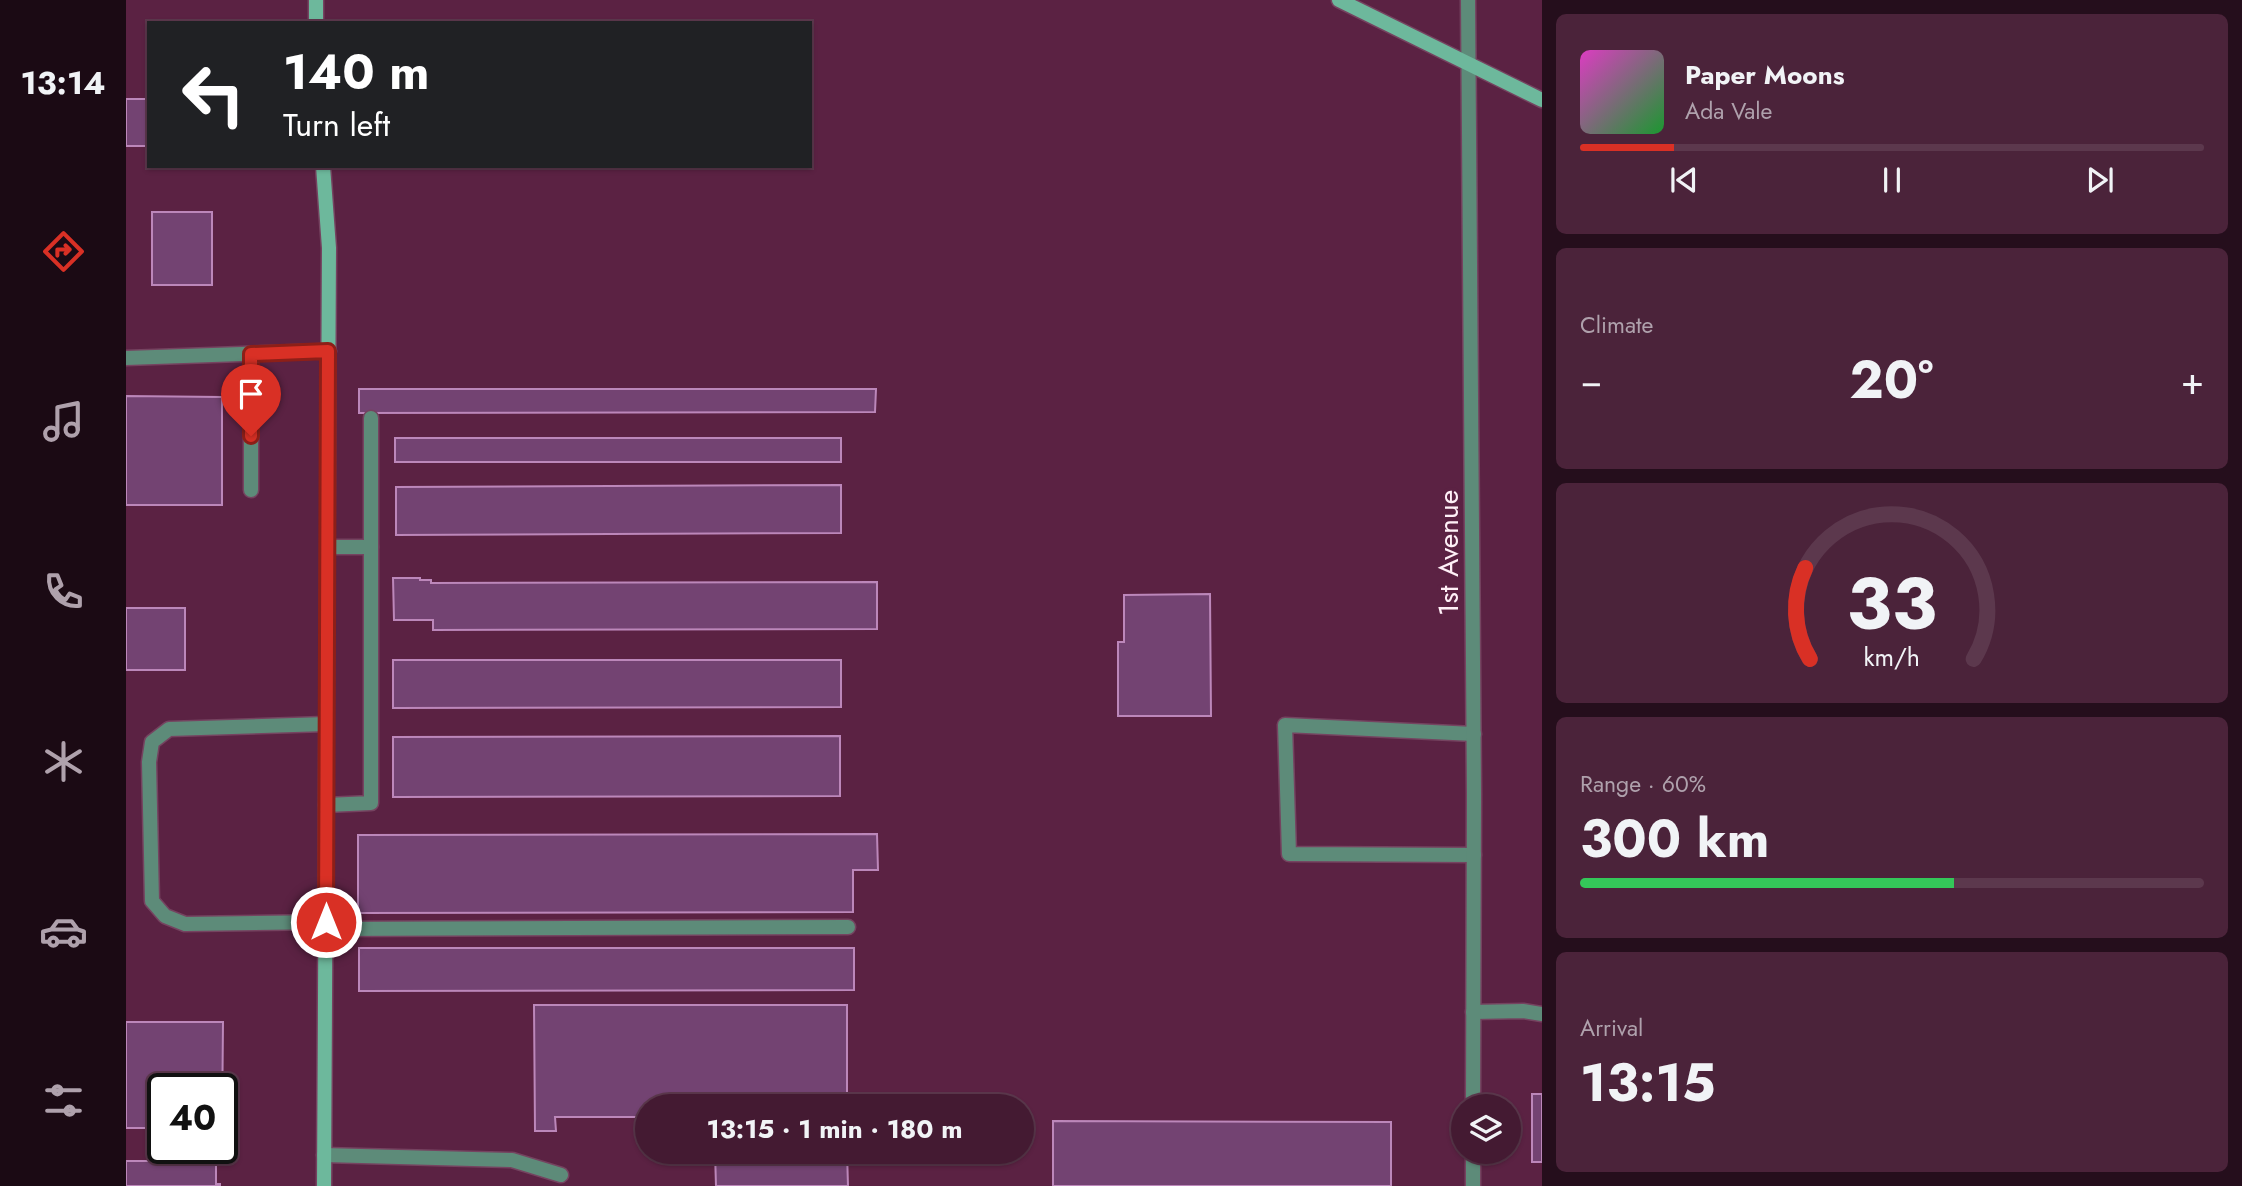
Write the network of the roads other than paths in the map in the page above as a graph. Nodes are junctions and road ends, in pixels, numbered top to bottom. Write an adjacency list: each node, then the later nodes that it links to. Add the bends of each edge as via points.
1 (316, 0): 4 (street)
2 (1339, 0): 5 (street)
3 (1468, 0): 5 (street, 1st Avenue)
4 (316, 21)
5 (1468, 63): 6 (street); 16 (street, 1st Avenue)
6 (1542, 100)
7 (323, 168): 8 (street, via 329,248)
8 (328, 351): 9 (street); 13 (street)
9 (251, 354): 10 (street); 12 (street)
10 (126, 358)
11 (371, 418): 14 (street)
12 (251, 490)
13 (328, 547): 14 (street); 15 (street)
14 (371, 547): 17 (street, via 371,803)
15 (327, 724): 17 (street); 19 (street, via 169,729 152,742 149,762 152,901 165,916 185,924)
16 (1474, 734): 18 (street, 1st Avenue); 18 (street, via 1286,725 1289,854)
17 (326, 806): 19 (street)
18 (1474, 855): 21 (street, 1st Avenue)
19 (326, 926): 20 (street); 24 (street)
20 (848, 927)
21 (1473, 1012): 22 (street); 23 (street, 1st Avenue)
22 (1542, 1014)
23 (1473, 1094)
24 (324, 1155): 26 (street, via 512,1160); 27 (street)
25 (1473, 1164): 28 (street)
26 (561, 1175)
27 (324, 1186)
28 (1473, 1186)

